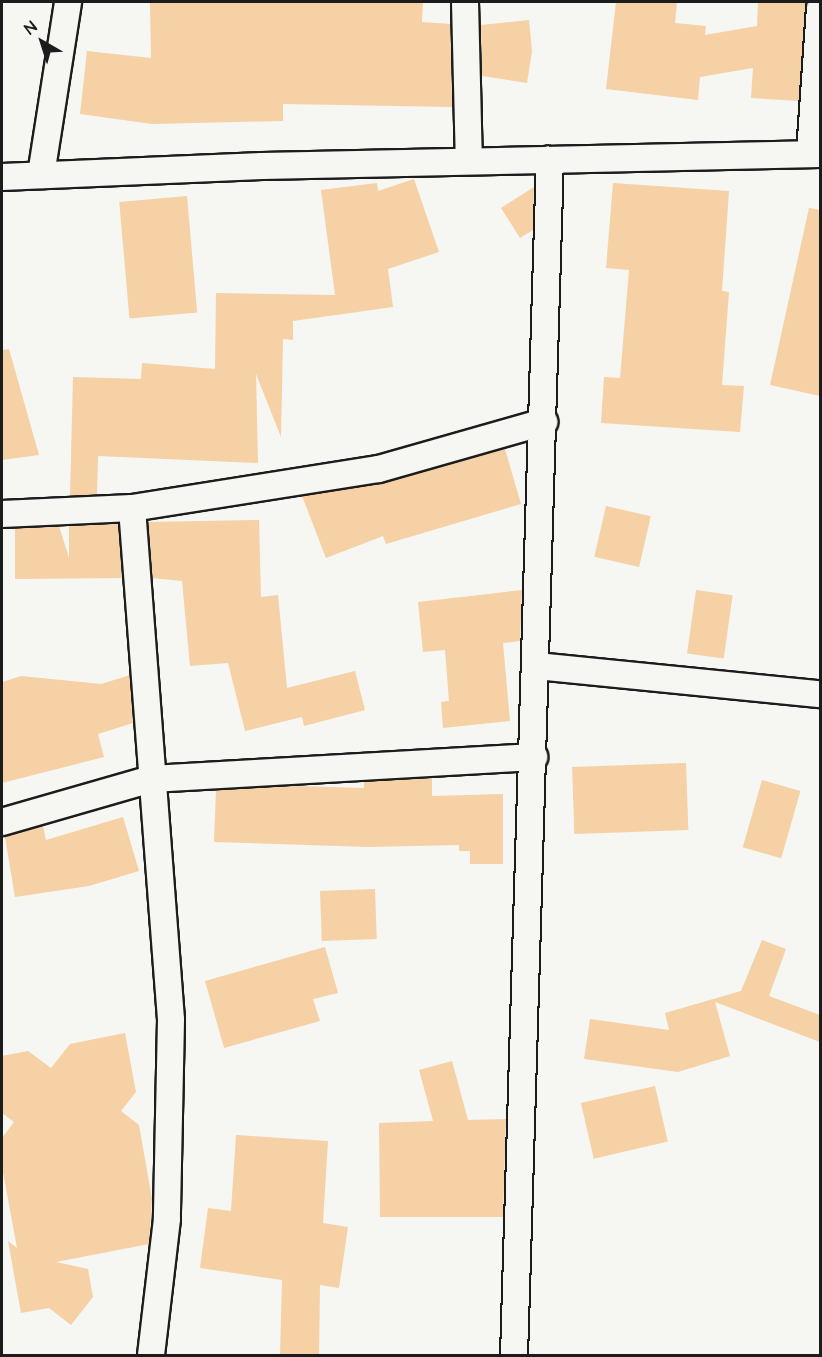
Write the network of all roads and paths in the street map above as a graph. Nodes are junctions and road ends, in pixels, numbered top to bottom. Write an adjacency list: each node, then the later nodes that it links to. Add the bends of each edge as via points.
1 (68, 2): 7 (street)
2 (465, 2): 6 (street)
3 (820, 8): 4 (street)
4 (815, 154): 5 (street)
5 (550, 160): 6 (street); 9 (street)
6 (469, 161): 7 (street)
7 (41, 175): 8 (street)
8 (2, 177)
9 (544, 422): 10 (street, via 379,469); 12 (street)
10 (132, 508): 11 (street); 15 (street)
11 (2, 514)
12 (537, 666): 13 (street); 14 (street)
13 (820, 694)
14 (534, 757): 15 (street); 18 (street)
15 (151, 779): 16 (street); 17 (street, via 171,1020 167,1219)
16 (2, 822)
17 (152, 1356)
18 (514, 1356)

